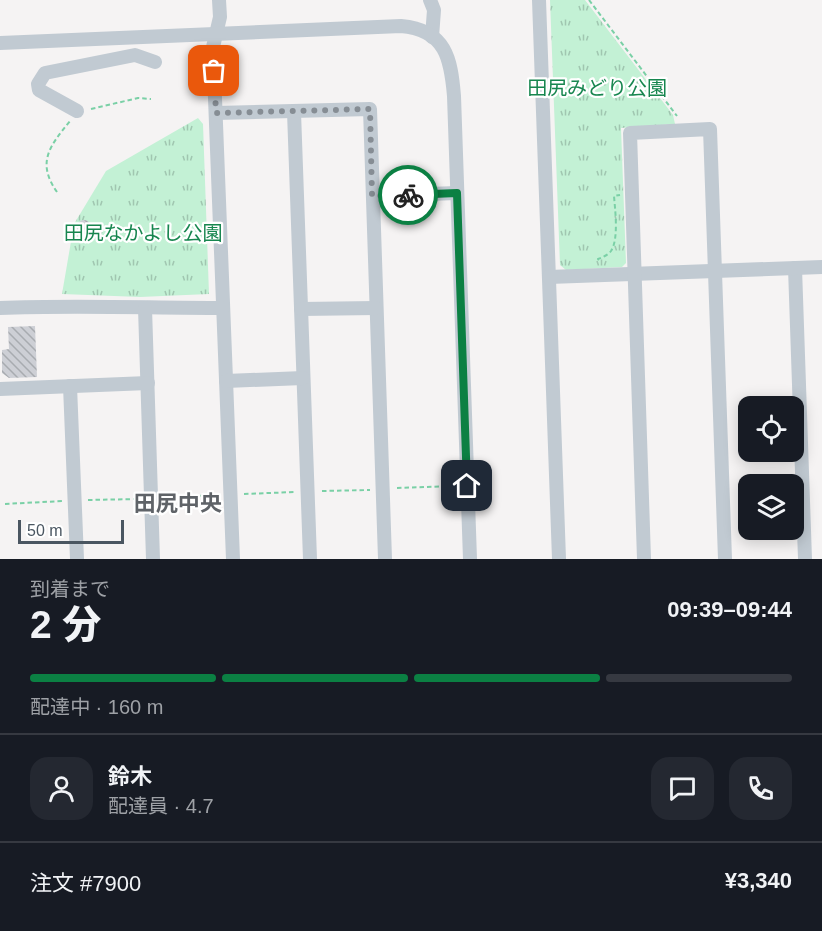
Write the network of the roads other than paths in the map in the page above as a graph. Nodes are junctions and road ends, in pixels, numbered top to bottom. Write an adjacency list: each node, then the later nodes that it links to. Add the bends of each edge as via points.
1 (219, 0): 4 (street)
2 (430, 0): 5 (street, via 434,10)
3 (539, 0): 17 (street)
4 (216, 33): 5 (street, via 401,26); 6 (street); 10 (street)
5 (432, 37): 11 (street, via 447,54 451,69)
6 (0, 43)
7 (155, 62): 8 (street, via 135,51 45,73 39,90)
8 (77, 111)
9 (294, 112): 10 (street); 12 (street, via 370,109); 22 (street)
10 (216, 113): 20 (street)
11 (457, 193): 12 (street); 33 (street)
12 (372, 196): 21 (street)
13 (822, 267): 14 (street)
14 (795, 268): 15 (street); 37 (street)
15 (715, 271): 16 (street); 16 (street, via 710,129 630,133); 36 (street)
16 (634, 274): 17 (street); 35 (street)
17 (549, 277): 34 (street)
18 (0, 308): 19 (street)
19 (146, 308): 20 (street); 25 (street)
20 (223, 308): 24 (street)
21 (376, 308): 22 (street); 32 (street)
22 (301, 309): 23 (street)
23 (303, 378): 24 (street); 31 (street)
24 (226, 381): 30 (street)
25 (148, 383): 26 (street); 29 (street)
26 (70, 386): 27 (street); 28 (street)
27 (0, 389)
28 (76, 559)
29 (153, 559)
30 (233, 559)
31 (310, 559)
32 (385, 559)
33 (470, 559)
34 (559, 559)
35 (644, 559)
36 (725, 559)
37 (805, 559)

